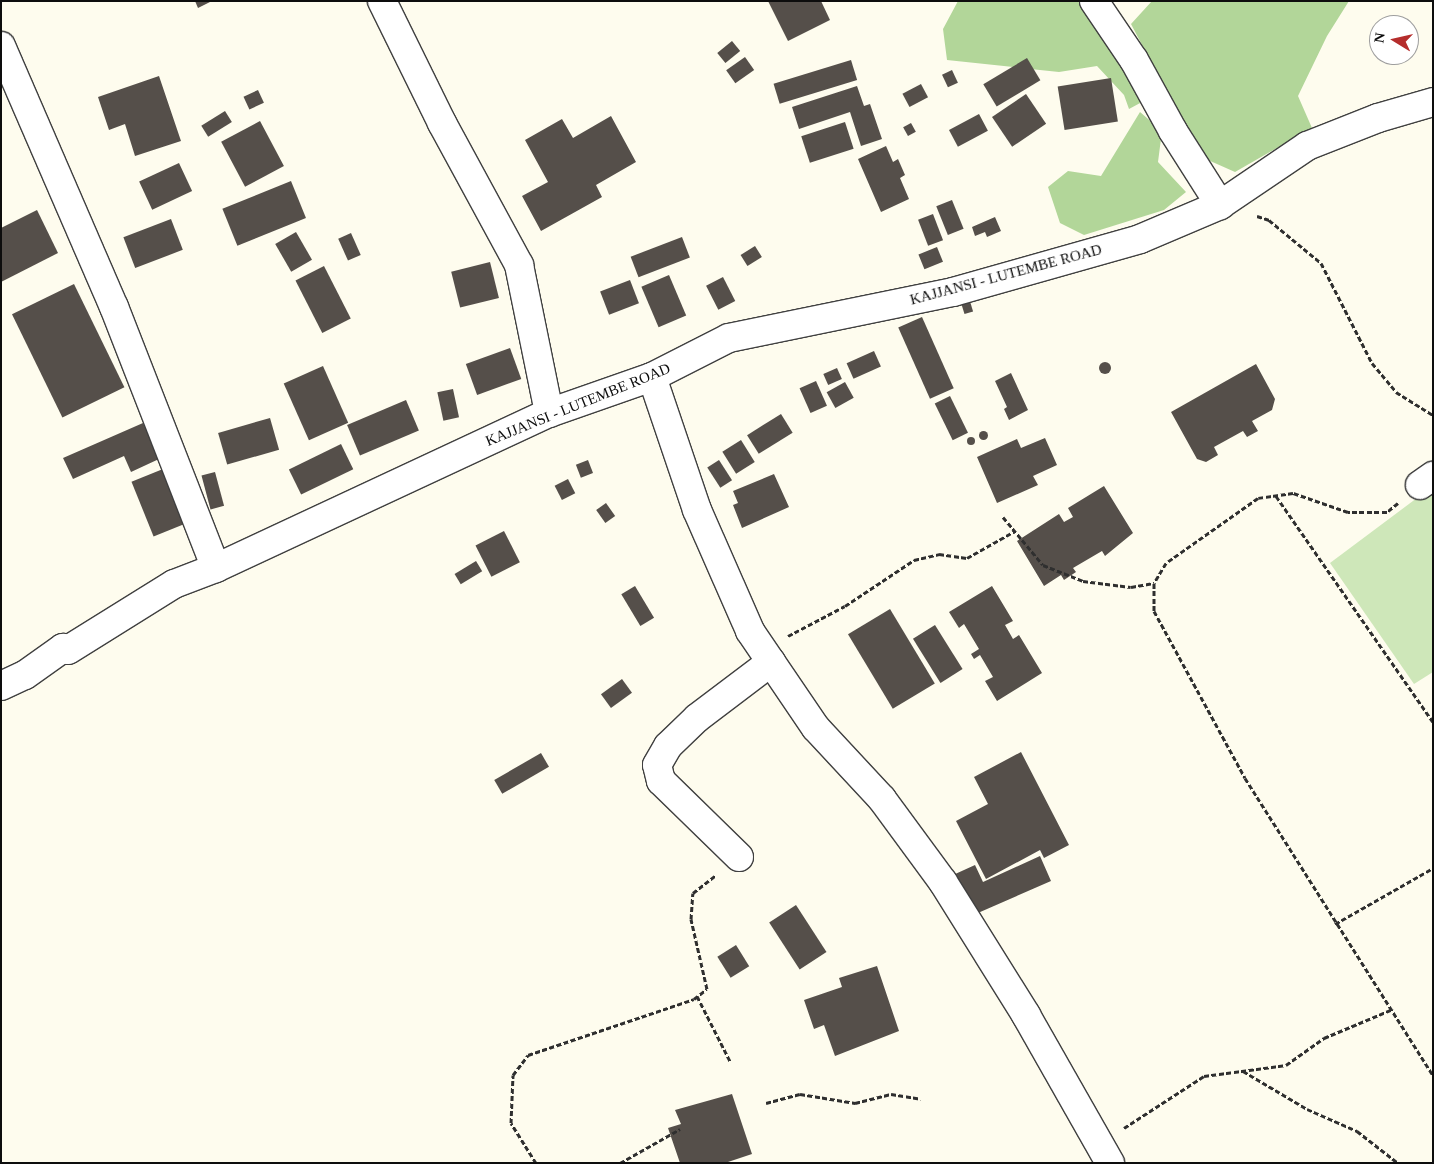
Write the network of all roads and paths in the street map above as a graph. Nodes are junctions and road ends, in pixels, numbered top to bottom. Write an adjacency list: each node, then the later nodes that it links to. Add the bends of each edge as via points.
1 (382, 1): 7 (street, via 442,123 519,266)
2 (1094, 1): 5 (street, via 1134,60 1173,131)
3 (1, 46): 13 (street, via 114,307)
4 (1433, 102): 5 (street, via 1378,118 1307,146)
5 (1220, 205): 6 (street, KAJJANSI - LUTEMBE ROAD, via 1140,239 953,292 729,338); 8 (path, via 1269,220 1321,263 1372,363 1396,392)
6 (652, 377): 7 (street, KAJJANSI - LUTEMBE ROAD); 15 (street, via 697,510 750,631)
7 (549, 413): 13 (street, KAJJANSI - LUTEMBE ROAD)
8 (1433, 415)
9 (1426, 480): 10 (path, via 1387,512 1348,512 1293,493)
10 (1276, 496): 14 (path, via 1258,498 1166,563); 17 (path)
11 (1003, 517): 12 (path)
12 (1015, 531): 14 (path, via 1043,565 1083,580 1131,587); 15 (path, via 967,558 939,554 914,560)
13 (216, 568): 16 (street, KAJJANSI - LUTEMBE ROAD, via 174,584 68,650 63,648 25,675)
14 (1154, 583): 20 (path, via 1154,611 1245,778)
15 (767, 656): 18 (street, via 668,746 656,764 661,781); 29 (street, via 816,728 882,799 943,882 1026,1015)
16 (1, 686)
17 (1433, 722)
18 (739, 857): 21 (path, via 693,892 691,919 707,989)
19 (1433, 868): 20 (path)
20 (1335, 924): 22 (path)
21 (697, 996): 23 (path); 30 (path, via 528,1055 513,1075 511,1123)
22 (1393, 1009): 24 (path, via 1324,1038 1286,1065); 25 (path)
23 (730, 1061)
24 (1243, 1070): 29 (path, via 1204,1076 1154,1111); 32 (path, via 1307,1109 1357,1131)
25 (1433, 1075)
26 (921, 1099): 27 (path, via 891,1094 855,1103 800,1094)
27 (766, 1103)
28 (680, 1129): 31 (path)
29 (1104, 1153)
30 (536, 1163)
31 (620, 1163)
32 (1398, 1163)

